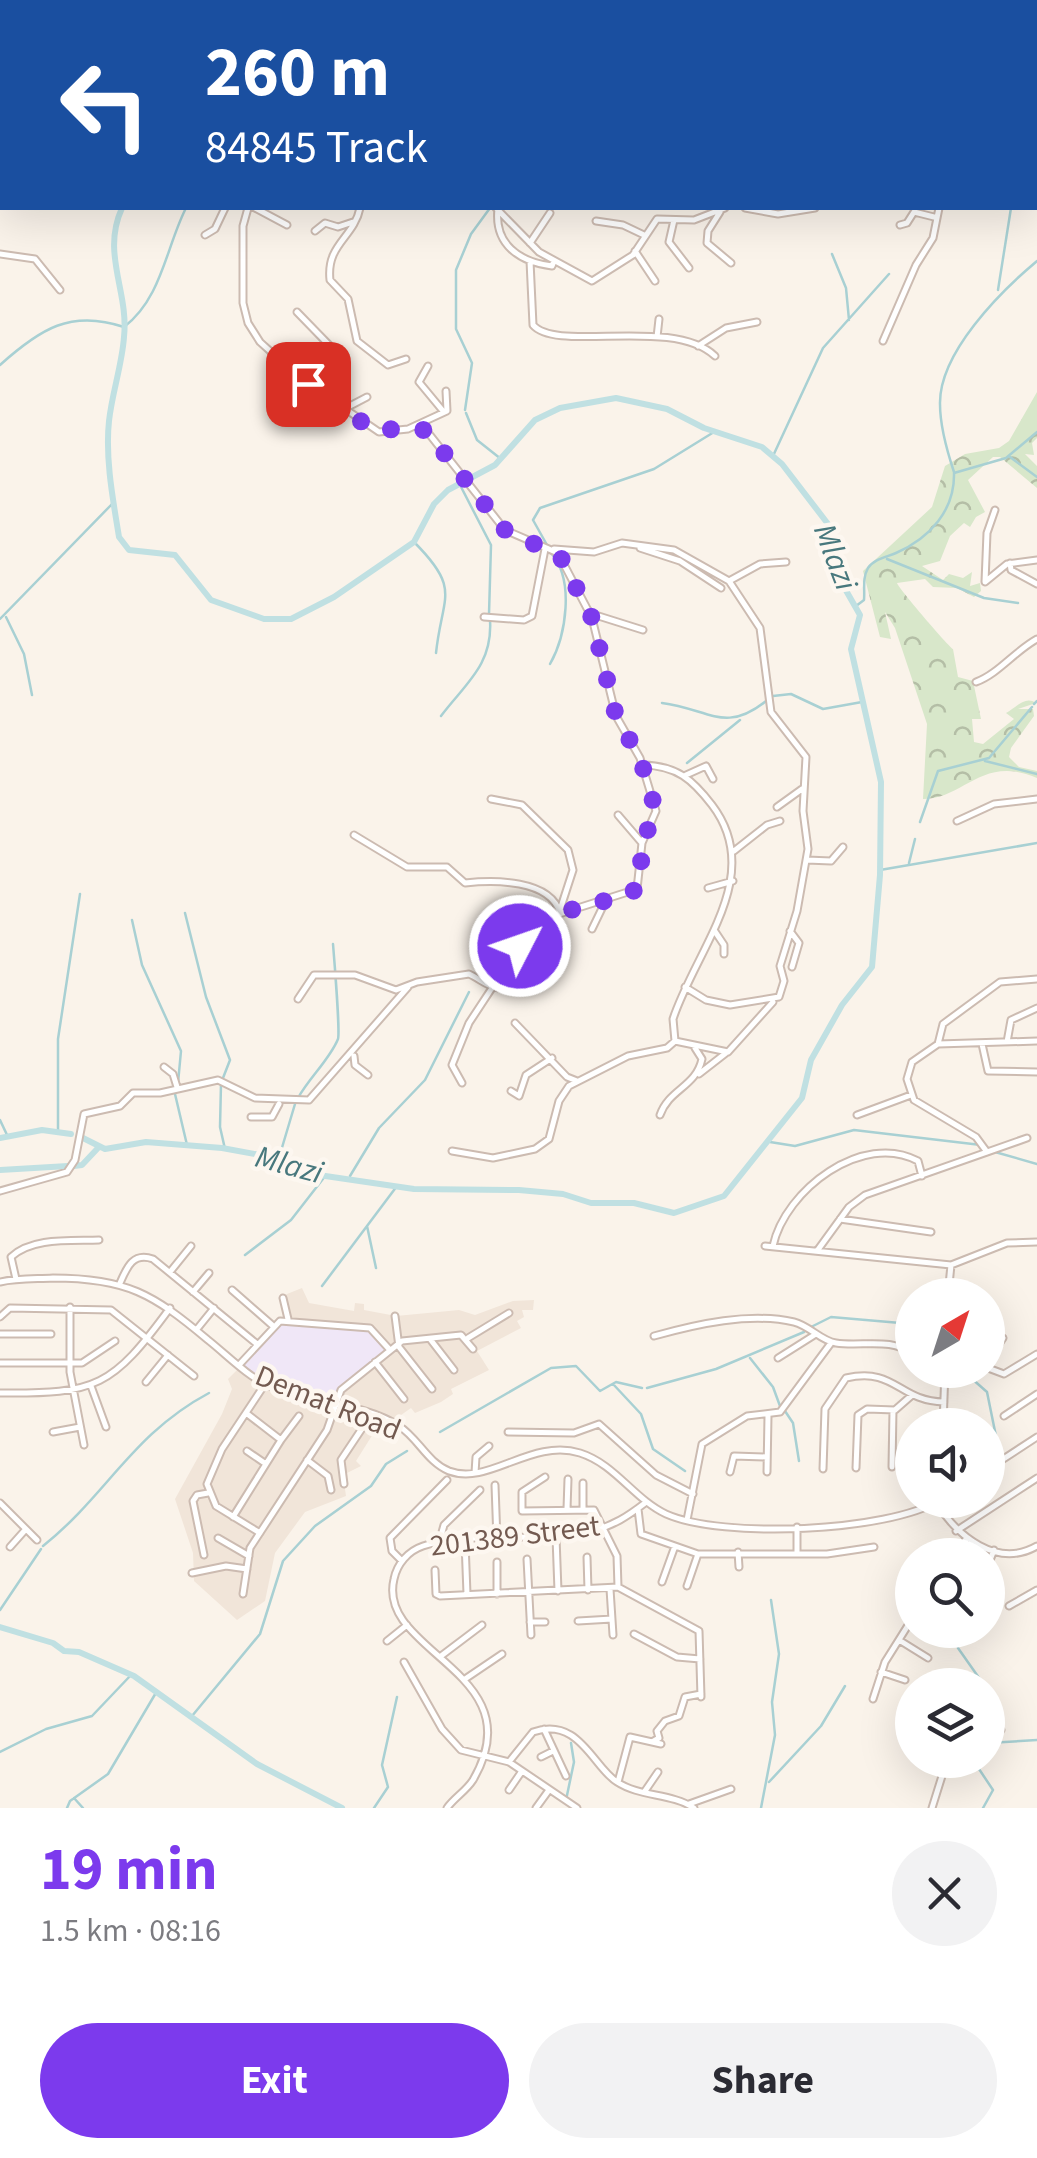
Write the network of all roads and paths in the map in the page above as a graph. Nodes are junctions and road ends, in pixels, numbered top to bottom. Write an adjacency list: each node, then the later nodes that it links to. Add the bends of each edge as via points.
1 (224, 210): 22 (street)
2 (252, 210): 42 (street, via 242,289 248,323 282,364)
3 (256, 210): 19 (street)
4 (359, 210): 18 (street)
5 (498, 210): 27 (street, via 500,240)
6 (500, 210): 24 (street)
7 (658, 210): 15 (street)
8 (720, 210): 16 (street)
9 (722, 210): 29 (street, via 708,243)
10 (755, 210): 11 (street)
11 (802, 210)
12 (938, 210): 14 (street)
13 (550, 213): 24 (street)
14 (935, 217): 20 (street, via 914,212); 37 (street, via 933,238)
15 (658, 218): 16 (street); 23 (street)
16 (674, 220): 30 (street, via 670,244)
17 (596, 221): 23 (street)
18 (354, 222): 21 (street, via 325,223); 40 (street, via 329,258 331,283 349,301 357,342 388,365)
19 (287, 225)
20 (900, 225)
21 (315, 231)
22 (205, 235)
23 (644, 235): 25 (street)
24 (530, 244): 28 (street)
25 (635, 252): 28 (street, via 592,281); 31 (street)
26 (0, 254): 32 (street, via 36,260)
27 (530, 261): 28 (street); 36 (street, via 537,330 585,340 631,333)
28 (554, 261)
29 (731, 264)
30 (689, 268)
31 (656, 281)
32 (60, 290)
33 (297, 312): 42 (street, via 332,348)
34 (660, 318): 36 (street)
35 (757, 322): 38 (street, via 726,328)
36 (656, 338): 38 (street)
37 (883, 341)
38 (698, 346): 39 (street)
39 (716, 356)
40 (406, 359)
41 (428, 366): 46 (street, via 420,384)
42 (316, 388): 45 (street)
43 (446, 391): 46 (street, via 449,409)
44 (367, 397): 45 (street)
45 (346, 408): 47 (street, via 379,432)
46 (443, 412): 47 (street)
47 (415, 426): 50 (street, via 429,433 505,530)
48 (995, 510): 54 (street, via 984,582)
49 (633, 544): 51 (street, via 616,542 594,552); 55 (street, via 684,553); 57 (street, via 686,564)
50 (545, 549): 51 (street); 59 (street, via 530,618)
51 (554, 550): 58 (street)
52 (1037, 560): 54 (street)
53 (786, 562): 55 (street, via 760,564)
54 (1010, 563): 56 (street, via 1023,580)
55 (729, 581): 66 (street, via 757,620 771,712 802,747)
56 (1037, 584)
57 (721, 588)
58 (589, 613): 60 (street); 63 (street, via 616,716)
59 (484, 617)
60 (643, 630)
61 (1037, 639): 62 (street)
62 (976, 682)
63 (643, 765): 64 (street); 74 (street, via 656,811)
64 (686, 775): 65 (street, via 706,766); 76 (street, via 726,822)
65 (713, 779)
66 (806, 782): 69 (street); 77 (street)
67 (1037, 798): 72 (street, via 994,804)
68 (491, 799): 81 (street, via 522,806 573,860)
69 (776, 808)
70 (618, 816): 74 (street)
71 (780, 821): 76 (street)
72 (957, 821)
73 (354, 835): 81 (street, via 408,868 447,868 466,884 526,887 551,896)
74 (642, 843): 80 (street, via 637,889)
75 (844, 847): 77 (street, via 830,861)
76 (733, 852): 78 (street)
77 (807, 860): 84 (street)
78 (732, 881): 79 (street); 82 (street)
79 (708, 888)
80 (608, 898): 81 (street); 83 (street)
81 (560, 912): 86 (street)
82 (714, 927): 87 (street); 91 (street)
83 (592, 930)
84 (790, 931): 88 (street, via 799,942); 94 (street, via 780,966 784,986)
85 (486, 936): 86 (street, via 509,932)
86 (529, 938): 92 (street, via 518,949 514,979)
87 (724, 954)
88 (792, 967)
89 (1037, 979): 100 (street, via 1000,982 943,1024)
90 (410, 985): 92 (street, via 469,974); 93 (street, via 389,990 355,975 326,972 313,976); 104 (street)
91 (686, 987): 94 (street, via 726,1004); 97 (street, via 672,1023)
92 (492, 988): 111 (street, via 452,1065)
93 (298, 1000)
94 (773, 1002): 103 (street)
95 (1037, 1008): 98 (street, via 1011,1020)
96 (514, 1023): 105 (street)
97 (675, 1041): 102 (street); 110 (street)
98 (1008, 1042): 99 (street); 101 (street)
99 (1037, 1042)
100 (938, 1044): 101 (street); 114 (street, via 912,1062)
101 (982, 1044): 107 (street, via 988,1071)
102 (694, 1048): 103 (street); 109 (street, via 702,1059)
103 (726, 1052): 109 (street)
104 (354, 1054): 108 (street, via 354,1065); 115 (street, via 308,1100)
105 (552, 1058): 110 (street); 113 (street, via 524,1078 519,1096)
106 (164, 1067): 112 (street)
107 (1037, 1072)
108 (368, 1074)
109 (697, 1076): 116 (street, via 667,1097)
110 (577, 1081): 120 (street, via 558,1102 549,1139 535,1150 494,1158)
111 (462, 1084)
112 (182, 1088): 115 (street, via 218,1080 238,1093); 123 (street, via 134,1093 120,1106 84,1114 67,1172)
113 (511, 1091)
114 (911, 1095): 117 (street); 121 (street, via 976,1137)
115 (280, 1102): 118 (street, via 272,1117)
116 (660, 1114)
117 (857, 1115)
118 (250, 1117)
119 (1027, 1138): 121 (street)
120 (452, 1151)
121 (987, 1152): 122 (street)
122 (922, 1176): 124 (street, via 865,1195); 130 (street, via 918,1161 884,1151 842,1164 808,1190)
123 (0, 1191)
124 (840, 1219): 125 (street); 131 (street)
125 (931, 1232)
126 (99, 1240): 136 (street, via 18,1251 10,1260)
127 (1037, 1242): 132 (street, via 1007,1243)
128 (191, 1246): 133 (street)
129 (764, 1246): 130 (street)
130 (773, 1246): 131 (street)
131 (817, 1251): 132 (street)
132 (951, 1265): 135 (street)
133 (170, 1272): 138 (street, via 142,1257 131,1262); 140 (street)
134 (208, 1274): 140 (street)
135 (950, 1278)
136 (16, 1279): 137 (street, Demat Road); 138 (street, Demat Road)
137 (0, 1282)
138 (120, 1283): 143 (street, Demat Road)
139 (232, 1290): 149 (street)
140 (193, 1292): 144 (street)
141 (284, 1298): 148 (street)
142 (70, 1308): 147 (street, via 10,1308); 155 (street, via 111,1310); 169 (street)
143 (170, 1308): 150 (street, Demat Road); 155 (street)
144 (214, 1308): 150 (street); 160 (street)
145 (509, 1313): 157 (street)
146 (396, 1316): 161 (street)
147 (0, 1317)
148 (288, 1319): 149 (street); 163 (street, via 370,1328)
149 (272, 1326): 160 (street)
150 (196, 1330): 171 (street, Demat Road)
151 (0, 1334): 152 (street)
152 (51, 1334)
153 (816, 1334): 154 (street, via 795,1322 737,1320); 159 (street); 167 (street)
154 (654, 1336)
155 (148, 1338): 166 (street); 177 (street, via 120,1369)
156 (430, 1338): 157 (street); 161 (street); 172 (street)
157 (468, 1338): 164 (street)
158 (115, 1341): 169 (street, via 92,1360)
159 (830, 1343): 162 (street); 193 (street, via 790,1402)
160 (256, 1344): 171 (street)
161 (398, 1344): 163 (street); 178 (street)
162 (895, 1346)
163 (390, 1350): 170 (street)
164 (473, 1350)
165 (1037, 1354): 173 (street)
166 (168, 1355): 174 (street); 175 (street)
167 (778, 1358)
168 (0, 1362): 169 (street)
169 (70, 1362): 180 (street)
170 (375, 1362): 184 (street); 186 (street, via 344,1386)
171 (239, 1365): 176 (street, Demat Road)
172 (454, 1370)
173 (1005, 1373)
174 (194, 1376)
175 (146, 1382)
176 (265, 1384): 186 (street, Demat Road); 189 (street)
177 (91, 1386): 180 (street); 195 (street)
178 (432, 1388)
179 (944, 1388): 185 (street)
180 (73, 1391): 181 (street); 194 (street)
181 (0, 1393)
182 (1037, 1394): 191 (street)
183 (910, 1396): 185 (street); 188 (street); 209 (street, via 889,1378 846,1378 826,1409)
184 (404, 1400)
185 (944, 1402): 187 (street)
186 (335, 1405): 190 (street, Demat Road); 205 (street)
187 (944, 1408)
188 (893, 1410): 207 (street); 208 (street, via 858,1415)
189 (246, 1413): 199 (street); 222 (street, via 216,1460)
190 (370, 1415): 212 (street, Demat Road, via 402,1428 444,1468); 218 (street, via 341,1460)
191 (1005, 1415)
192 (299, 1416): 199 (street)
193 (768, 1416): 203 (street); 223 (street, via 746,1416 703,1442)
194 (80, 1427): 196 (street); 200 (street)
195 (106, 1427)
196 (54, 1432)
197 (508, 1432): 223 (street, via 574,1432 599,1424 656,1475)
198 (1037, 1438): 204 (street)
199 (281, 1440): 206 (street)
200 (84, 1444)
201 (489, 1446): 212 (street, via 476,1457)
202 (246, 1451): 206 (street)
203 (766, 1457): 210 (street, via 734,1456); 211 (street)
204 (1005, 1458)
205 (306, 1460): 220 (street, via 327,1475); 241 (street)
206 (266, 1464): 231 (street)
207 (892, 1467)
208 (856, 1468)
209 (824, 1469)
210 (730, 1472)
211 (766, 1472)
212 (476, 1473): 225 (street, via 534,1452 569,1450 605,1466)
213 (545, 1477): 229 (street, via 522,1492 522,1511)
214 (1037, 1478): 240 (street)
215 (568, 1479): 229 (street)
216 (447, 1480): 239 (street)
217 (583, 1483): 226 (street)
218 (344, 1484)
219 (496, 1485): 247 (street)
220 (331, 1490)
221 (480, 1490): 249 (street, via 441,1530)
222 (208, 1493): 231 (street); 259 (street, via 193,1501)
223 (694, 1494): 234 (street)
224 (0, 1503): 228 (street)
225 (646, 1503): 227 (street, 201389 Street); 234 (street)
226 (583, 1507): 229 (street); 236 (street, via 598,1513)
227 (638, 1508): 236 (street, 201389 Street); 250 (street, via 642,1534)
228 (6, 1509): 230 (street); 238 (street)
229 (566, 1509)
230 (0, 1515)
231 (233, 1517): 241 (street)
232 (895, 1517): 237 (street)
233 (948, 1518): 240 (street)
234 (687, 1521): 237 (street)
235 (385, 1528): 239 (street)
236 (606, 1528): 243 (street, 201389 Street); 271 (street, via 617,1556)
237 (797, 1528): 258 (street)
238 (26, 1529): 245 (street); 252 (street)
239 (398, 1529): 253 (street)
240 (956, 1531): 244 (street)
241 (260, 1533): 260 (street)
242 (218, 1538): 260 (street)
243 (556, 1538): 247 (street, 201389 Street); 275 (street)
244 (965, 1538)
245 (37, 1540)
246 (379, 1540): 253 (street)
247 (497, 1540): 248 (street, 201389 Street)
248 (465, 1542): 249 (street, 201389 Street); 278 (street)
249 (439, 1543): 263 (street, 201389 Street, via 417,1548)
250 (674, 1546): 257 (street); 269 (street)
251 (1037, 1546): 256 (street)
252 (10, 1547)
253 (388, 1547): 263 (street)
254 (874, 1547): 258 (street)
255 (738, 1552): 257 (street); 258 (street); 265 (street)
256 (1005, 1552)
257 (698, 1554): 270 (street)
258 (797, 1554)
259 (204, 1555)
260 (249, 1556): 266 (street)
261 (586, 1557): 272 (street)
262 (526, 1559): 274 (street)
263 (402, 1561): 284 (street, 201389 Street, via 392,1596)
264 (497, 1562): 277 (street)
265 (738, 1567)
266 (247, 1569): 268 (street); 276 (street)
267 (435, 1570): 278 (street, via 437,1595)
268 (192, 1573)
269 (662, 1582)
270 (686, 1586)
271 (614, 1588): 272 (street); 280 (street); 295 (street, via 699,1631)
272 (588, 1590): 275 (street)
273 (1037, 1590): 279 (street)
274 (528, 1592): 275 (street); 277 (street); 282 (street)
275 (558, 1592)
276 (243, 1594)
277 (497, 1594): 278 (street)
278 (467, 1595)
279 (1009, 1606)
280 (612, 1619): 281 (street); 288 (street)
281 (578, 1621)
282 (530, 1622): 283 (street); 286 (street)
283 (545, 1622)
284 (408, 1625): 289 (street); 293 (street)
285 (482, 1625): 293 (street)
286 (530, 1634)
287 (634, 1634): 295 (street, via 681,1658)
288 (613, 1635)
289 (387, 1641)
290 (895, 1647): 297 (street)
291 (912, 1648): 294 (street)
292 (502, 1654): 299 (street)
293 (441, 1656): 299 (street)
294 (928, 1658)
295 (700, 1659): 302 (street, via 701,1696 685,1697 679,1716 665,1721)
296 (404, 1662): 305 (street, via 444,1732 466,1752)
297 (881, 1672): 298 (street); 300 (street)
298 (895, 1676)
299 (465, 1678): 305 (street, via 484,1714)
300 (872, 1700)
301 (544, 1729): 304 (street); 307 (street, via 529,1735); 312 (street, via 588,1746)
302 (652, 1742): 303 (street); 312 (street, via 630,1737)
303 (660, 1744)
304 (553, 1752): 306 (street); 310 (street)
305 (483, 1755): 307 (street); 318 (street, via 473,1781)
306 (541, 1757)
307 (509, 1762): 308 (street)
308 (522, 1771): 314 (street); 315 (street)
309 (658, 1772): 316 (street)
310 (566, 1776)
311 (941, 1778): 321 (street)
312 (618, 1782): 316 (street)
313 (730, 1789): 317 (street)
314 (509, 1790)
315 (549, 1790): 319 (street); 320 (street)
316 (645, 1791): 317 (street)
317 (692, 1806)
318 (446, 1808)
319 (536, 1808)
320 (577, 1808)
321 (932, 1808)

